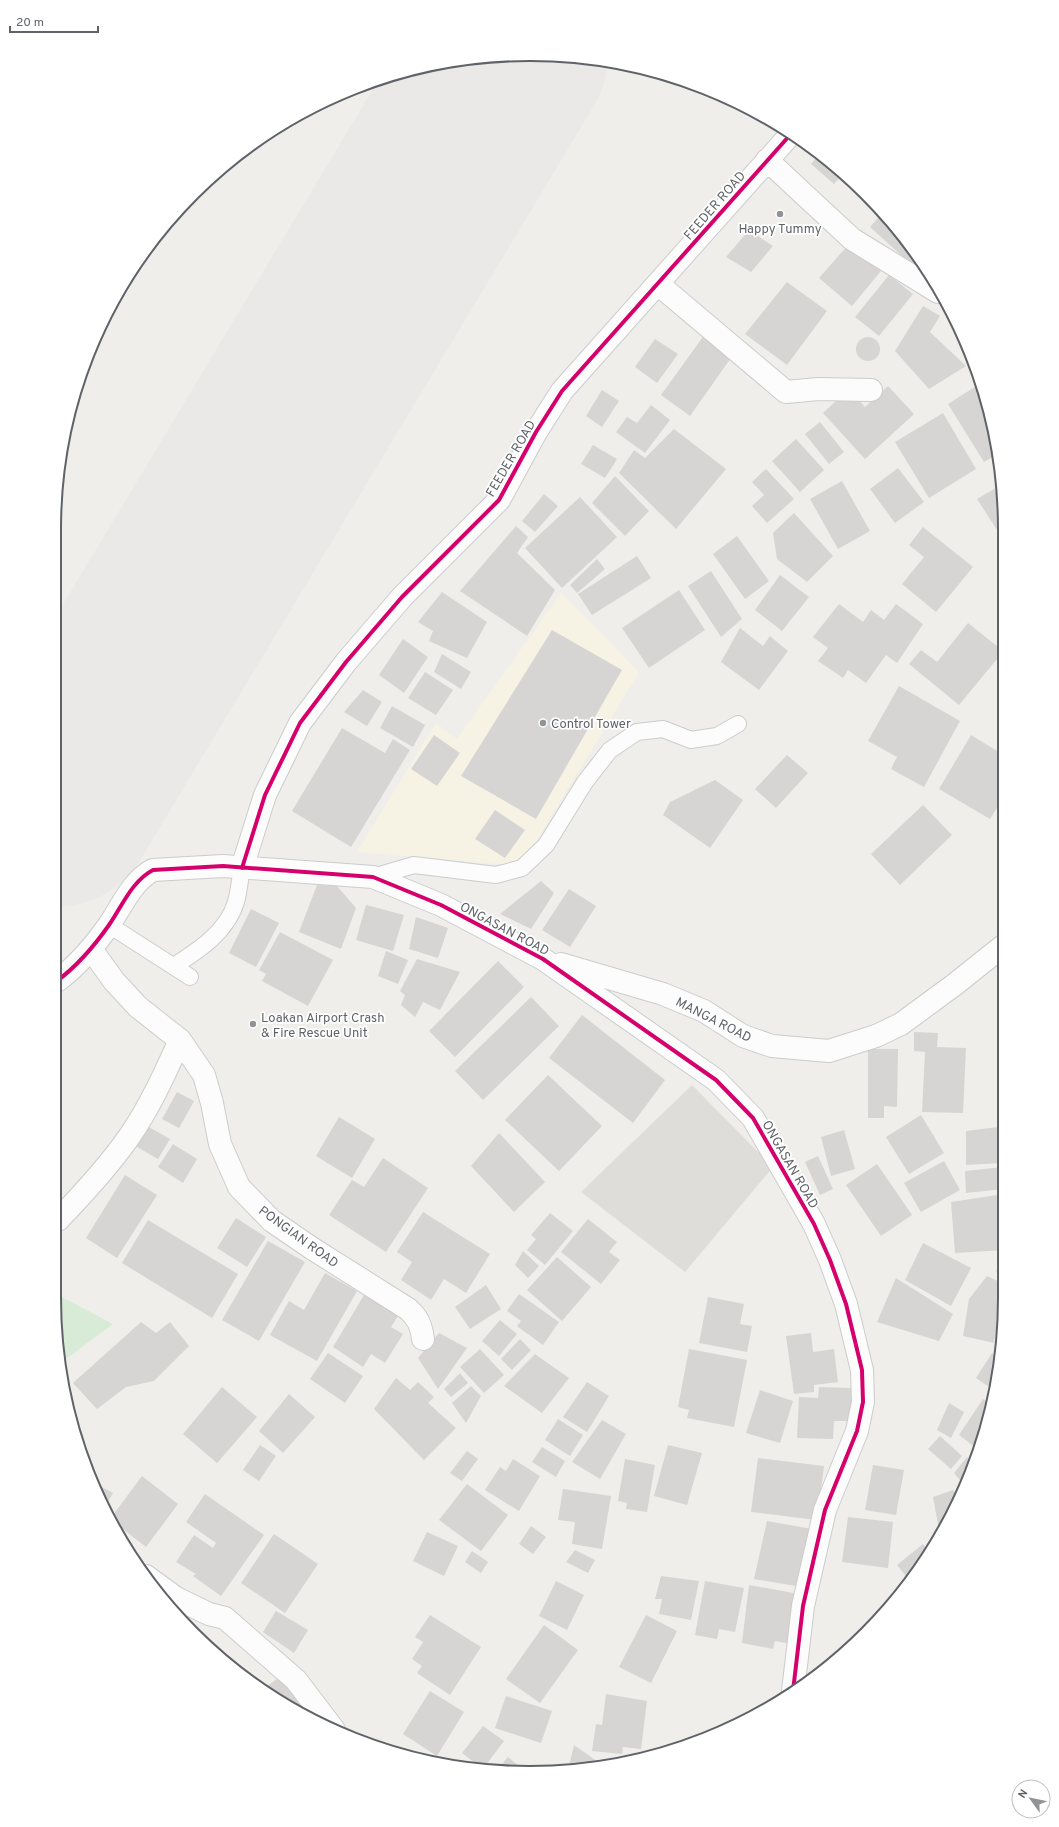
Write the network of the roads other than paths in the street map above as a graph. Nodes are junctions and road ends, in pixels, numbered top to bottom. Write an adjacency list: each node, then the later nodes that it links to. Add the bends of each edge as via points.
1 (787, 138): 2 (street, FEEDER ROAD)
2 (767, 160): 3 (street, FEEDER ROAD); 4 (street, via 852,239)
3 (658, 284): 5 (street, via 786,392 818,389); 7 (street, FEEDER ROAD, via 562,390 536,432 500,500 402,597 346,662 300,723 265,795)
4 (930, 287)
5 (871, 390)
6 (738, 724): 8 (lane, via 717,736 691,740 663,729 637,732 610,750 585,782 546,845 522,868 496,875 414,865)
7 (242, 868): 8 (street, ONGASAN ROAD); 9 (street, ONGASAN ROAD, via 223,866 152,870 137,882); 13 (lane, via 235,903 220,931 201,948)
8 (373, 877): 12 (street, ONGASAN ROAD, via 441,905)
9 (109, 925): 10 (street, ONGASAN ROAD); 13 (lane)
10 (91, 949): 14 (street, ONGASAN ROAD); 16 (street, PONGIAN ROAD, via 114,981 138,1007)
11 (998, 950): 12 (street, MANGA ROAD, via 901,1024 876,1036 829,1051 772,1046 743,1036 704,1011 663,994)
12 (543, 959): 20 (street, ONGASAN ROAD, via 716,1080 753,1118 814,1224 846,1304 862,1370 863,1402 857,1431 825,1510 803,1606)
13 (174, 966): 15 (lane)
14 (61, 977)
15 (190, 977)
16 (180, 1040): 17 (street, via 158,1088 129,1136 94,1183); 18 (street, PONGIAN ROAD, via 204,1075 220,1144 239,1187 272,1221 408,1309 421,1324)
17 (61, 1217)
18 (423, 1339)
19 (162, 1588): 21 (street, via 176,1598 209,1614 225,1618 296,1680)
20 (794, 1684)
21 (326, 1720)

